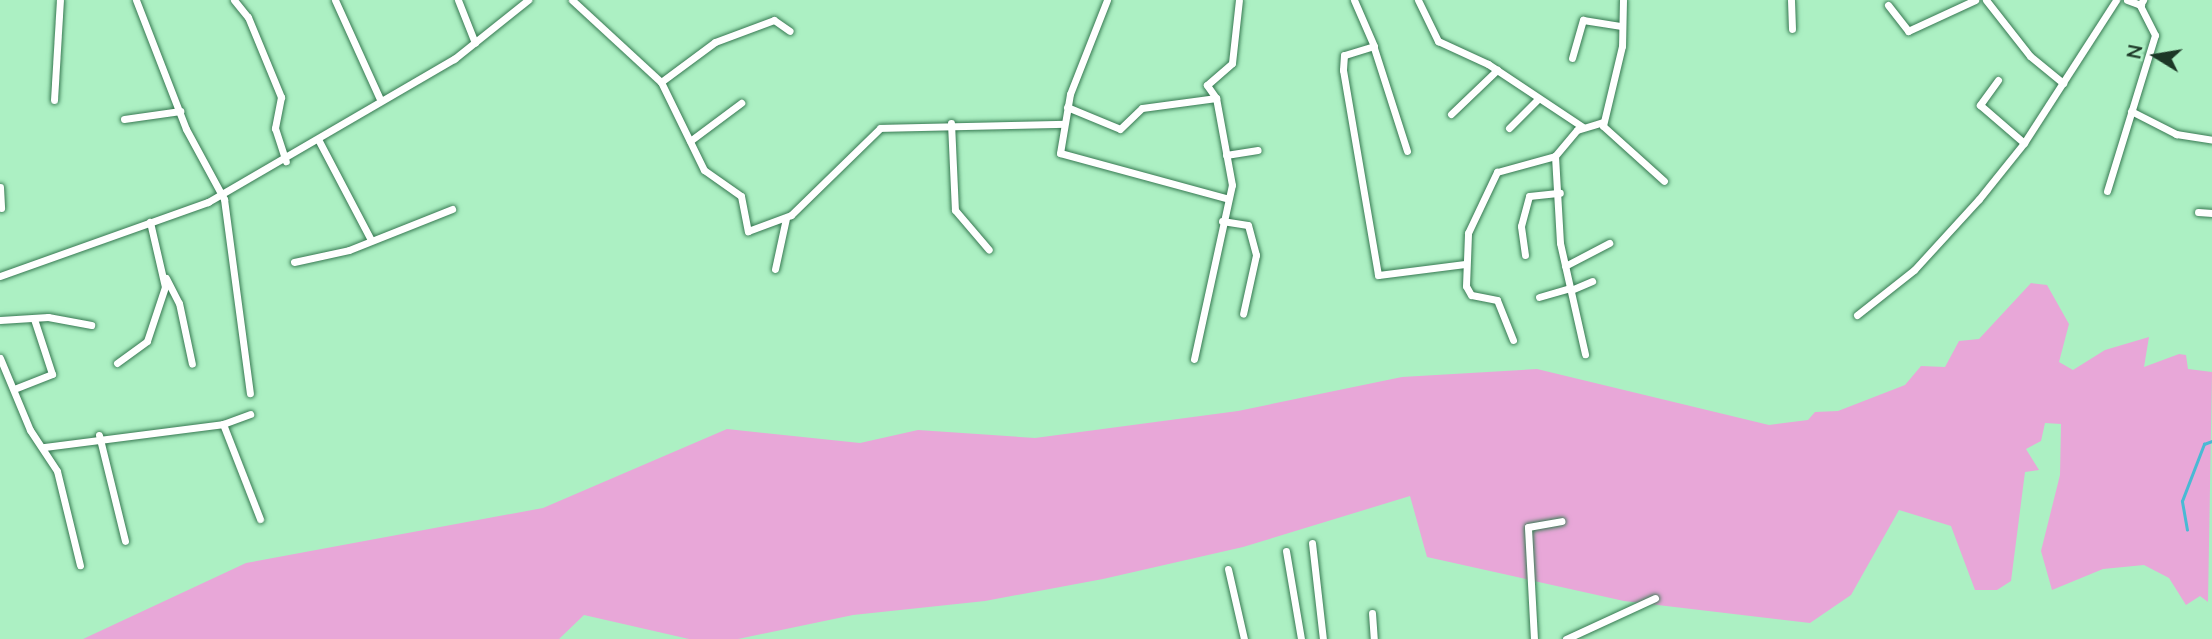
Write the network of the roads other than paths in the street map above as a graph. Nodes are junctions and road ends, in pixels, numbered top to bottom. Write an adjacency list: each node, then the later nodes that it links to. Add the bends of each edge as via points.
1 (60, 0): 33 (street)
2 (136, 0): 36 (street)
3 (234, 0): 53 (street, via 248,16 278,87 282,103 275,128)
4 (335, 0): 30 (street)
5 (458, 0): 23 (street)
6 (528, 0): 23 (street)
7 (572, 0): 28 (street)
8 (1107, 0): 35 (street)
9 (1239, 0): 31 (street, via 1232,63 1207,85)
10 (1354, 0): 24 (street)
11 (1418, 0): 26 (street, via 1438,41)
12 (1623, 0): 20 (street)
13 (1791, 0): 21 (street)
14 (1975, 0): 19 (street, via 1908,31)
15 (1986, 0): 29 (street, via 2037,63)
16 (2116, 0): 29 (street)
17 (2127, 0): 18 (street)
18 (2143, 2): 37 (street, via 2155,35)
19 (1888, 5)
20 (1622, 26): 25 (street, via 1583,20); 40 (street)
21 (1792, 29)
22 (790, 31): 28 (street, via 774,20 715,42)
23 (475, 43): 30 (street)
24 (1374, 48): 50 (street); 72 (street, via 1344,55 1342,70 1378,275)
25 (1572, 58)
26 (1497, 70): 32 (street); 38 (street)
27 (1998, 80): 48 (street, via 1980,105)
28 (661, 82): 47 (street)
29 (2063, 83): 48 (street)
30 (379, 97): 46 (street)
31 (1216, 98): 35 (street, via 1142,108 1119,129); 51 (street)
32 (1539, 98): 43 (street); 44 (street)
33 (54, 100)
34 (741, 103): 47 (street)
35 (1067, 107): 42 (street)
36 (180, 111): 39 (street); 57 (street)
37 (2131, 111): 45 (street, via 2176,134); 56 (street)
38 (1451, 114)
39 (124, 119)
40 (1603, 122): 43 (street); 54 (street)
41 (951, 123): 42 (street); 64 (street, via 880,128); 69 (street, via 955,210)
42 (1063, 124): 59 (street, via 1059,151 1067,160)
43 (1583, 127): 52 (street)
44 (1509, 128)
45 (2212, 140)
46 (319, 141): 53 (street); 67 (street)
47 (690, 141): 64 (street, via 704,170 741,196 748,231)
48 (2024, 143): 81 (street, via 1914,270)
49 (1258, 150): 51 (street)
50 (1406, 152)
51 (1226, 155): 59 (street, via 1233,176)
52 (1555, 156): 58 (street); 72 (street, via 1497,172 1466,239)
53 (286, 161): 57 (street)
54 (1664, 180)
55 (0, 187): 60 (street)
56 (2107, 191)
57 (221, 193): 66 (street); 92 (street)
58 (1560, 193): 70 (street, via 1529,196 1521,226); 73 (street)
59 (1226, 198): 65 (street)
60 (1, 208)
61 (452, 209): 67 (street)
62 (2198, 212): 63 (street)
63 (2212, 213)
64 (786, 218): 74 (street)
65 (1222, 221): 80 (street, via 1248,225 1255,255); 88 (street)
66 (150, 222): 75 (street); 76 (street)
67 (371, 240): 71 (street)
68 (1609, 243): 73 (street)
69 (989, 250)
70 (1525, 255)
71 (294, 262)
72 (1465, 264): 85 (street, via 1471,295 1497,300)
73 (1565, 266): 78 (street)
74 (775, 269)
75 (0, 276)
76 (165, 278): 89 (street, via 147,341); 90 (street, via 179,303)
77 (1592, 281): 78 (street)
78 (1571, 289): 79 (street); 86 (street)
79 (1539, 298)
80 (1243, 314)
81 (1857, 315)
82 (34, 318): 83 (street); 84 (street); 91 (street, via 52,374)
83 (0, 320)
84 (91, 325)
85 (1513, 340)
86 (1585, 354)
87 (0, 358): 91 (street)
88 (1194, 359)
89 (117, 363)
90 (192, 364)
91 (14, 388): 96 (street)
92 (250, 393)
93 (250, 414): 94 (street)
94 (223, 424): 95 (street); 97 (street)
95 (99, 435): 96 (street); 99 (street)
96 (44, 447): 102 (street, via 57,471)
97 (260, 519)
98 (1561, 521): 110 (street, via 1528,527)
99 (125, 541)
100 (1312, 543): 108 (street)
101 (1286, 551): 107 (street)
102 (80, 565)
103 (1228, 569): 106 (street)
104 (1655, 598): 111 (street)
105 (1372, 613): 109 (street)
106 (1244, 639)
107 (1301, 639)
108 (1323, 639)
109 (1374, 639)
110 (1534, 639)
111 (1566, 639)

